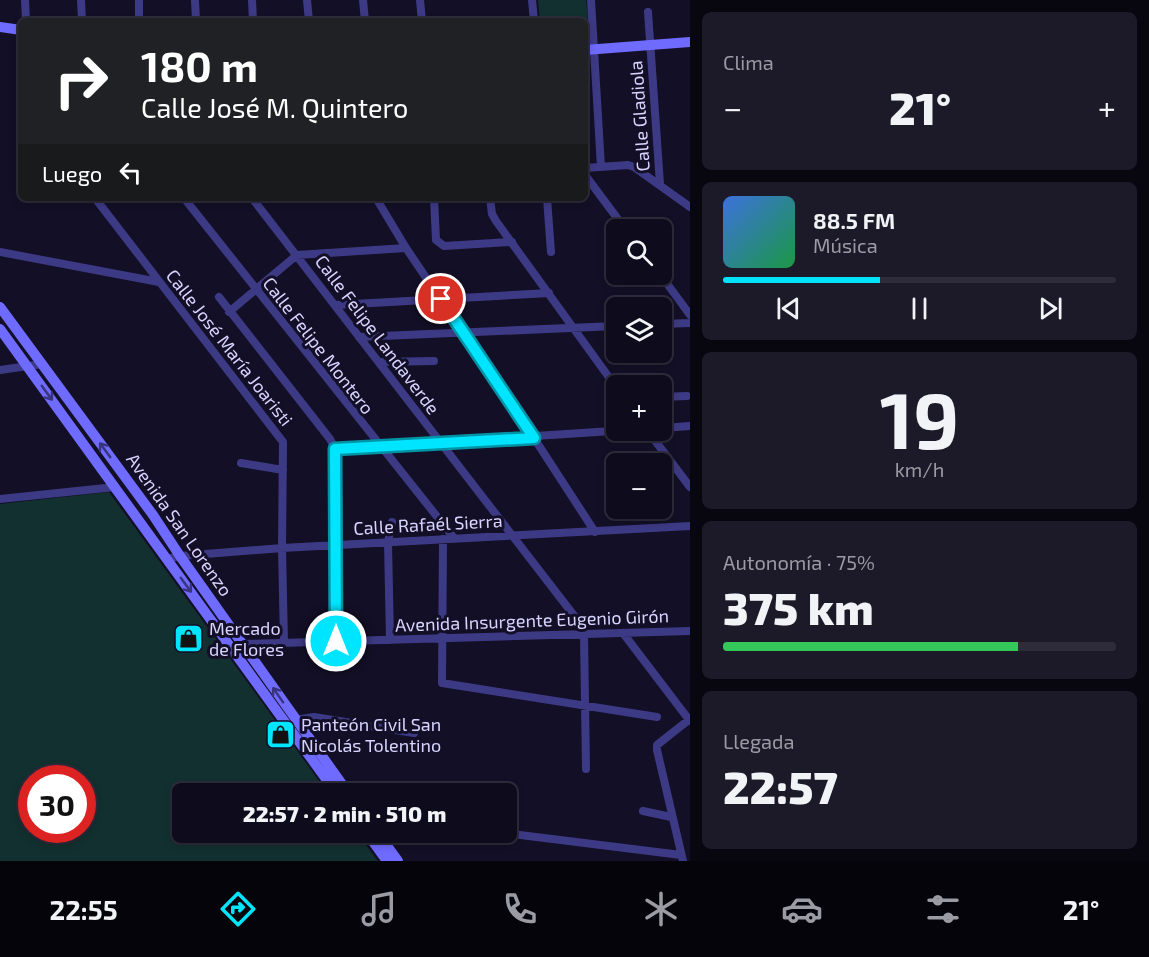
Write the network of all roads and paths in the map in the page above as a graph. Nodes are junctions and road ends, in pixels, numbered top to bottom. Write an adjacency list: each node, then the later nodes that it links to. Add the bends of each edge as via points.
1 (25, 0): 12 (street)
2 (81, 0): 13 (street)
3 (139, 0): 14 (street)
4 (195, 0): 15 (street)
5 (252, 0): 16 (street)
6 (307, 0): 17 (street)
7 (363, 0): 18 (street)
8 (420, 0): 19 (street)
9 (532, 0): 20 (street)
10 (591, 0): 25 (street)
11 (648, 12): 24 (street, Calle Gladiola)
12 (26, 18)
13 (82, 18)
14 (139, 18)
15 (196, 18)
16 (253, 18)
17 (309, 18)
18 (365, 18)
19 (422, 18)
20 (534, 18)
21 (0, 27): 22 (main road)
22 (18, 30)
23 (690, 42): 24 (main road)
24 (650, 45): 25 (main road); 29 (street, Calle Gladiola)
25 (589, 49): 26 (street)
26 (601, 167): 27 (street); 29 (street, via 628,165)
27 (588, 168)
28 (588, 180): 38 (street)
29 (660, 184): 37 (street)
30 (97, 201): 44 (street, Calle José María Joaristi)
31 (186, 201): 46 (street, Calle Felipe Montero)
32 (254, 201): 43 (street, Calle Felipe Landaverde)
33 (378, 201): 40 (street)
34 (434, 201): 39 (street, via 439,244)
35 (490, 201): 39 (street, via 492,214)
36 (547, 201): 42 (street)
37 (690, 207)
38 (618, 219)
39 (512, 242): 47 (street)
40 (406, 248): 43 (street); 49 (street)
41 (0, 252): 44 (street)
42 (551, 252)
43 (297, 255): 46 (street); 50 (street, Calle Felipe Landaverde)
44 (159, 282): 79 (street, Calle José María Joaristi, via 283,441)
45 (668, 285): 53 (street)
46 (256, 290): 52 (street); 76 (street, Calle Felipe Montero)
47 (549, 293): 49 (street); 57 (street)
48 (219, 297): 52 (street)
49 (441, 299): 50 (street); 59 (street)
50 (336, 305): 61 (street, Calle Felipe Landaverde)
51 (0, 307): 58 (main road, Avenida San Lorenzo)
52 (229, 312): 77 (street)
53 (690, 315)
54 (690, 323): 55 (street)
55 (672, 324)
56 (606, 326): 57 (street)
57 (575, 328): 59 (street); 67 (street)
58 (16, 329): 60 (main road); 64 (main road, Avenida San Lorenzo)
59 (463, 332): 61 (street); 73 (street)
60 (3, 333): 65 (main road, Avenida San Lorenzo)
61 (359, 337): 63 (street, Calle Felipe Landaverde)
62 (434, 361): 63 (street)
63 (379, 362): 75 (street, Calle Felipe Landaverde)
64 (42, 364): 65 (street); 94 (main road, Avenida San Lorenzo, one-way to 64)
65 (27, 366): 66 (street); 82 (main road, Avenida San Lorenzo, one-way to 82)
66 (0, 370)
67 (608, 375)
68 (687, 396): 69 (street)
69 (672, 397)
70 (690, 426): 71 (street)
71 (672, 427)
72 (606, 432): 73 (street)
73 (534, 438): 75 (street); 87 (street)
74 (656, 441): 80 (street)
75 (441, 443): 76 (street); 88 (street, Calle Felipe Landaverde)
76 (378, 446): 77 (street); 89 (street, Calle Felipe Montero)
77 (335, 449): 92 (street)
78 (240, 464): 79 (street)
79 (283, 470): 93 (street, Calle José María Joaristi)
80 (679, 471): 81 (street); 83 (street)
81 (690, 471)
82 (115, 487): 84 (street); 95 (main road, Avenida San Lorenzo)
83 (690, 487)
84 (0, 499)
85 (392, 522): 91 (street)
86 (690, 526): 87 (street, Calle Rafaél Sierra)
87 (595, 532): 88 (street, Calle Rafaél Sierra)
88 (513, 536): 89 (street, Calle Rafaél Sierra); 98 (street, Calle Felipe Landaverde, via 579,622)
89 (454, 538): 90 (street, Calle Rafaél Sierra)
90 (442, 539): 91 (street, Calle Rafaél Sierra); 99 (street)
91 (388, 542): 92 (street, Calle Rafaél Sierra); 100 (street)
92 (336, 546): 93 (street, Calle Rafaél Sierra); 101 (street)
93 (282, 548): 94 (street, Calle Rafaél Sierra); 102 (street, Calle José María Joaristi)
94 (180, 556): 95 (street, Calle Rafaél Sierra); 103 (main road, Avenida San Lorenzo)
95 (167, 559): 103 (main road, Avenida San Lorenzo, one-way to 103)
96 (623, 633): 97 (street, Avenida Insurgente Eugenio Girón); 98 (street, Avenida Insurgente Eugenio Girón); 107 (street)
97 (689, 633)
98 (584, 635): 99 (street, Avenida Insurgente Eugenio Girón); 104 (street, Calle Felipe Landaverde)
99 (442, 639): 100 (street, Avenida Insurgente Eugenio Girón); 104 (street, via 442,684)
100 (390, 640): 101 (street, Avenida Insurgente Eugenio Girón)
101 (336, 641): 102 (street, Avenida Insurgente Eugenio Girón)
102 (284, 643): 103 (street, Avenida Insurgente Eugenio Girón)
103 (239, 648): 106 (main road, Avenida San Lorenzo, one-way to 103); 110 (main road, Avenida San Lorenzo)
104 (585, 706): 105 (street); 109 (street, Calle Felipe Landaverde)
105 (657, 717)
106 (296, 720): 108 (street, via 314,717); 111 (main road, Avenida San Lorenzo)
107 (690, 720): 113 (street, via 657,744)
108 (414, 733)
109 (586, 769)
110 (331, 783)
111 (341, 783)
112 (643, 811): 113 (street)
113 (672, 817): 117 (street)
114 (517, 835): 117 (street)
115 (374, 843): 118 (main road)
116 (385, 843): 119 (main road)
117 (682, 858)
118 (387, 861)
119 (398, 861)

